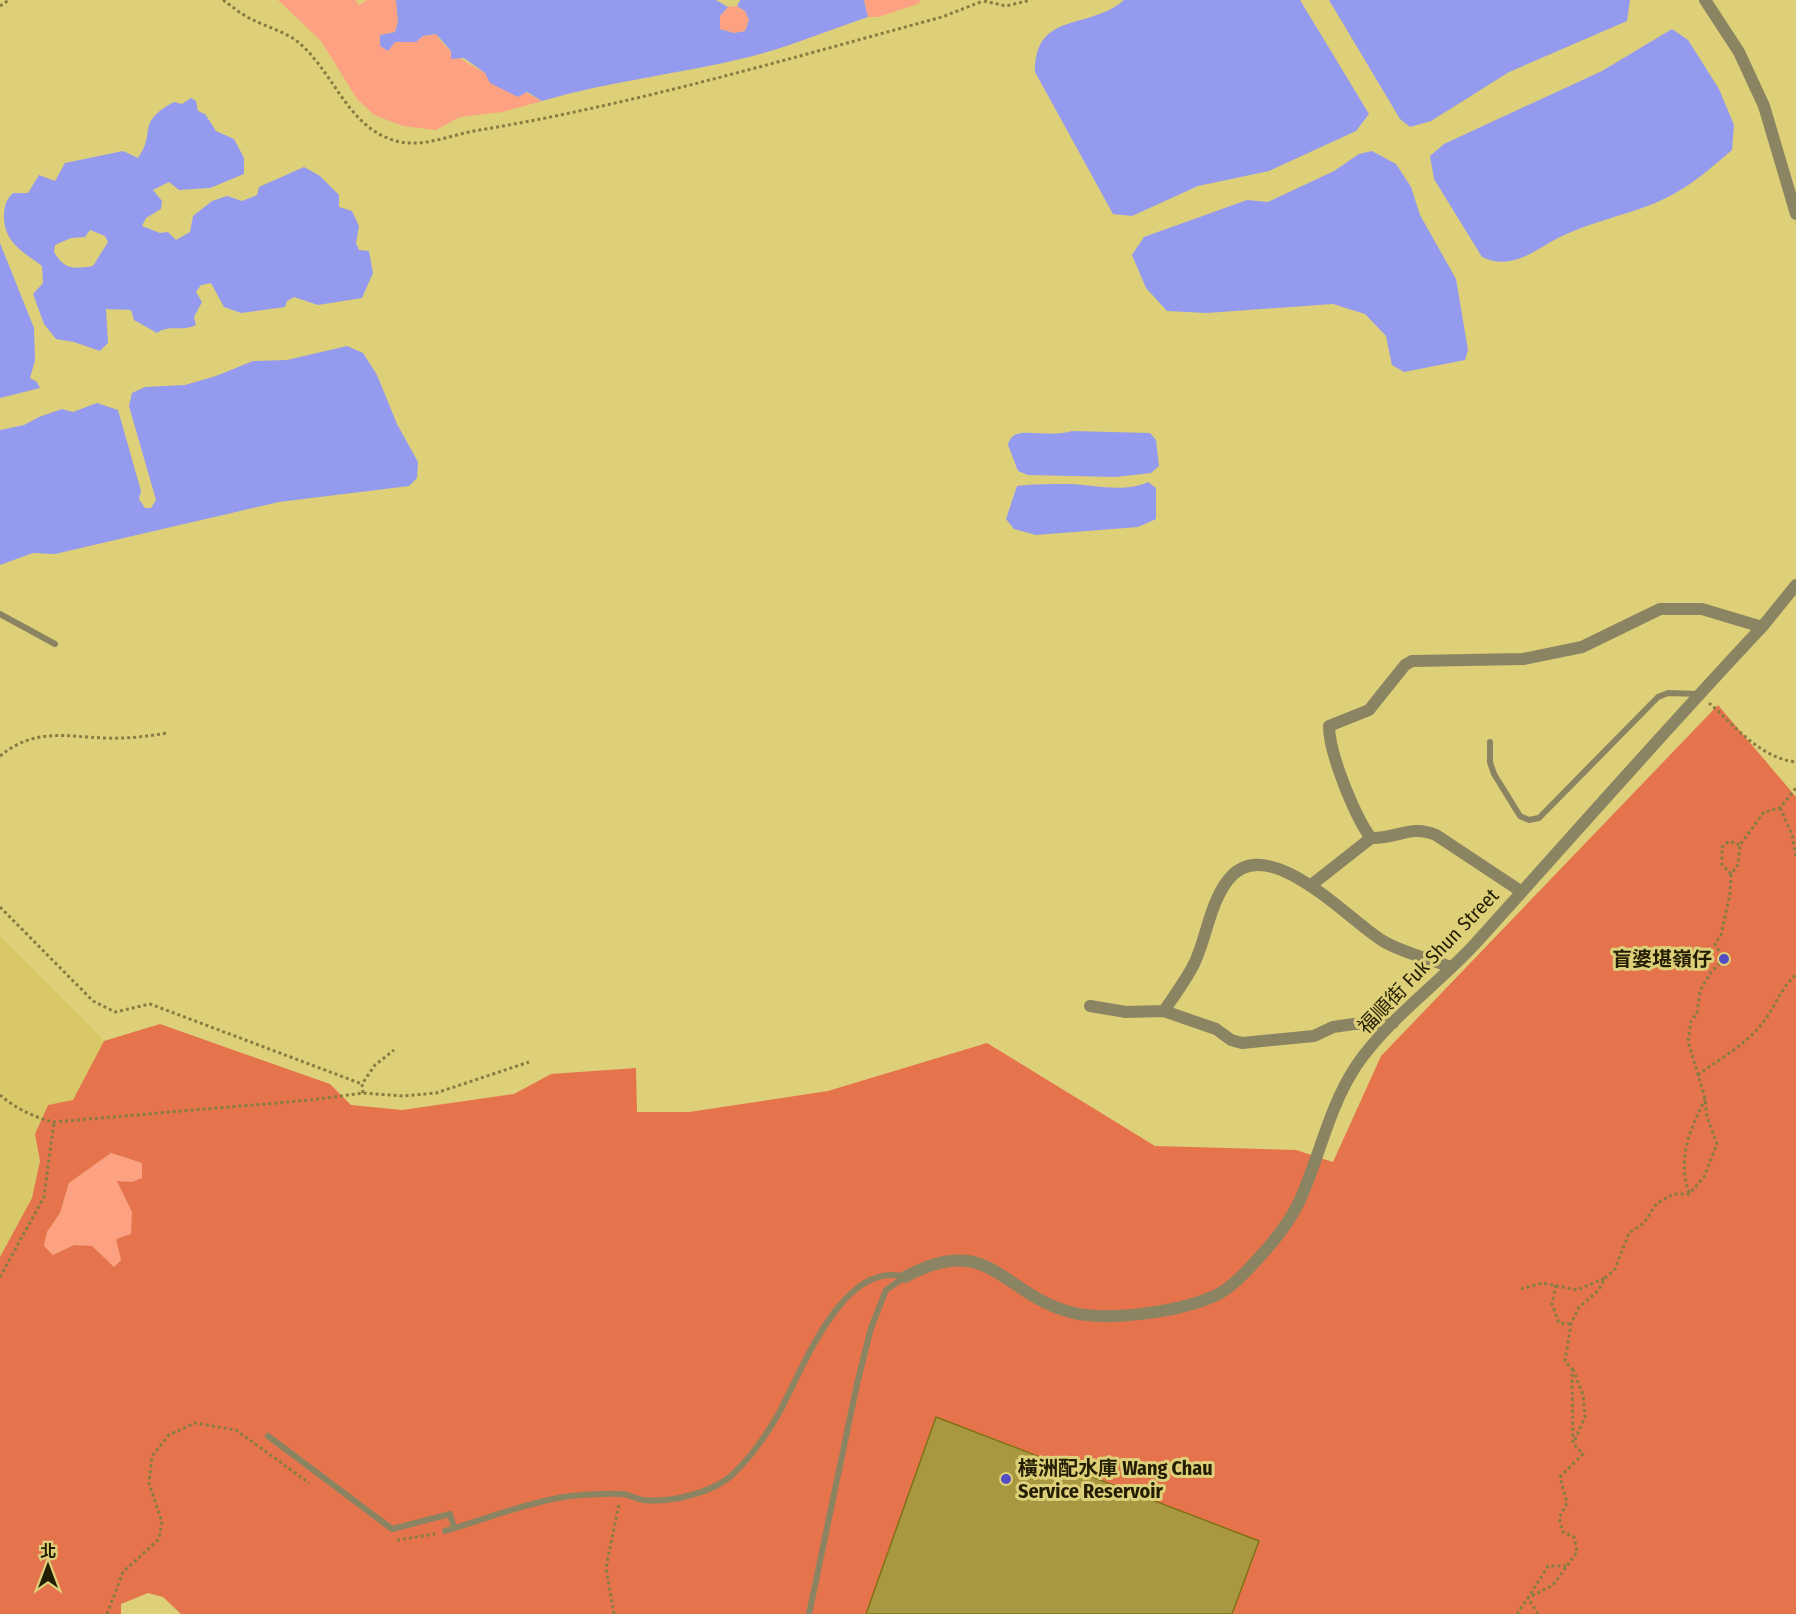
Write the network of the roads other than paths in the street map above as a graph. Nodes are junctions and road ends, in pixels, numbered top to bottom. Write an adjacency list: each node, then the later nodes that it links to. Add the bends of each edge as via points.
1 (1705, 0): 2 (street, via 1739,52 1764,106)
2 (1796, 214)
3 (1796, 585): 5 (street, 福順街 Fuk Shun Street)
4 (0, 614): 6 (lane)
5 (1762, 627): 7 (street, 福順街 Fuk Shun Street); 9 (street, via 1702,609 1660,609 1582,647 1523,659 1412,661 1369,710 1329,726 1336,760 1363,828)
6 (55, 644)
7 (1699, 694): 8 (lane, via 1668,693 1658,697 1539,818 1529,820 1520,816 1494,774); 11 (street, 福順街 Fuk Shun Street)
8 (1490, 742)
9 (1371, 838): 10 (street); 11 (street, via 1383,839 1422,829)
10 (1310, 886): 12 (street, via 1384,942); 14 (street, via 1299,876 1255,864 1229,878 1212,910 1194,965)
11 (1522, 892): 12 (street, 福順街 Fuk Shun Street)
12 (1452, 967): 15 (street, 福順街 Fuk Shun Street)
13 (1090, 1006): 14 (street, via 1126,1012)
14 (1164, 1011): 15 (street, via 1216,1029 1242,1043 1314,1036 1333,1027 1354,1024)
15 (1393, 1023): 16 (street, 福順街 Fuk Shun Street, via 1376,1039 1341,1092 1299,1202 1276,1240 1216,1296 1175,1310 1118,1316 1071,1312 1045,1301 987,1265 943,1262)
16 (905, 1277): 19 (lane, via 877,1276 838,1306 755,1451 731,1477 705,1491 666,1499 643,1500 622,1494 559,1497); 20 (lane, 福順街 Fuk Shun Street, via 886,1290 871,1328)
17 (268, 1436): 18 (lane, via 392,1530 450,1514)
18 (453, 1524)
19 (445, 1531)
20 (809, 1614)

